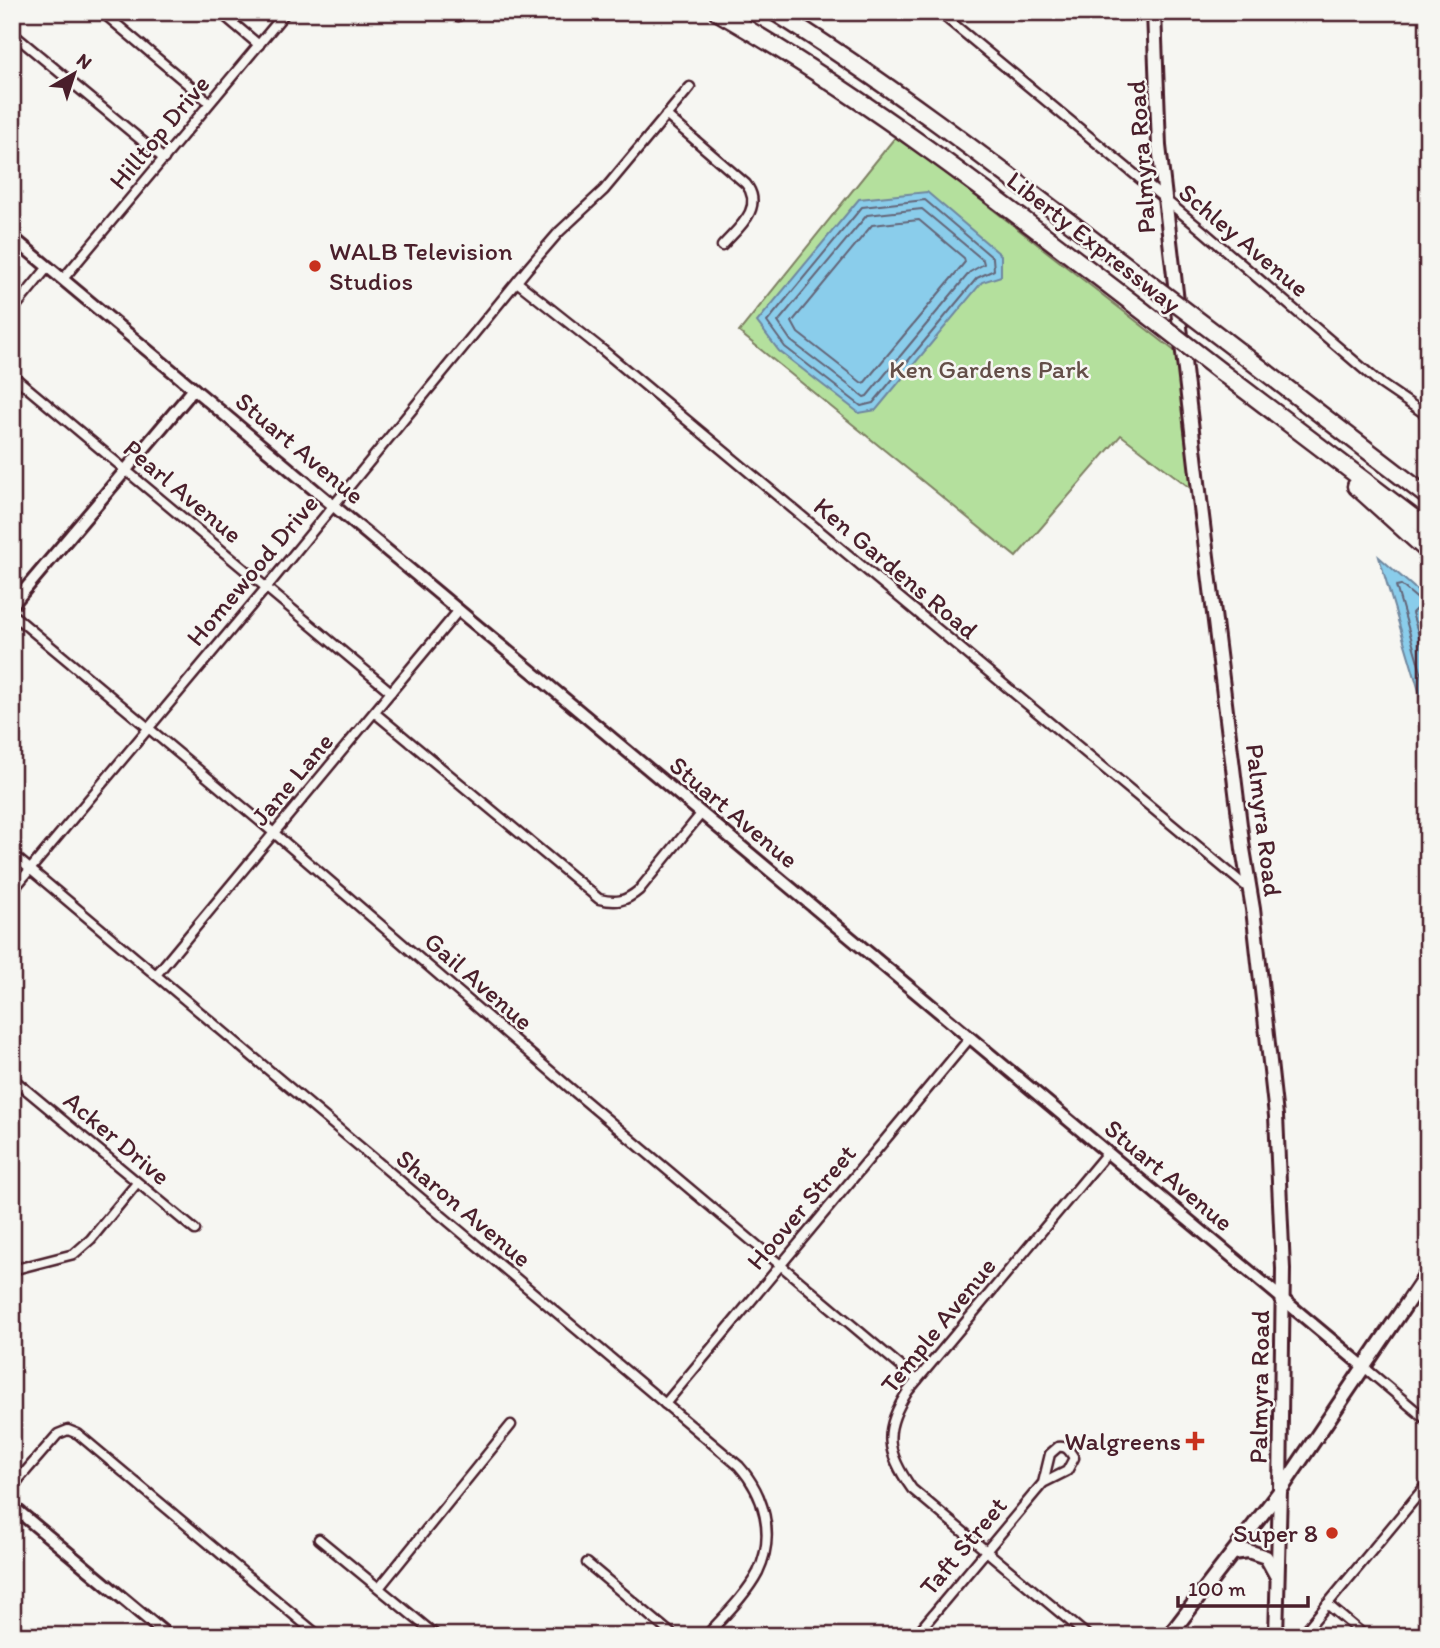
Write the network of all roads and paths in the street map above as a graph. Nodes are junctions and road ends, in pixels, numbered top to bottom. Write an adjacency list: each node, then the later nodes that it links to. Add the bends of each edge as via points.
1 (102, 12): 13 (street)
2 (220, 12): 11 (street)
3 (286, 12): 11 (street, Hilltop Drive)
4 (449, 12): 9 (street)
5 (718, 12): 31 (highway, Liberty Expressway, bridge, via 903,129 1280,417)
6 (775, 12): 27 (highway, Liberty Expressway, bridge, via 951,133)
7 (939, 12): 16 (street, Schley Avenue)
8 (1154, 12): 16 (main road, Palmyra Road, via 1159,146)
9 (458, 16)
10 (12, 33): 15 (street)
11 (259, 45): 13 (street, Hilltop Drive)
12 (690, 87): 14 (street, Homewood Drive)
13 (209, 102): 15 (street, Hilltop Drive)
14 (666, 115): 18 (street, via 753,192 752,209); 21 (street, Homewood Drive, via 604,190 559,232)
15 (164, 159): 20 (street, Hilltop Drive)
16 (1166, 201): 25 (street, Schley Avenue, via 1381,384); 45 (main road, Palmyra Road)
17 (12, 237): 19 (street, Stuart Avenue)
18 (722, 246)
19 (48, 267): 20 (street, Stuart Avenue); 22 (street)
20 (63, 279): 24 (street, Stuart Avenue)
21 (517, 282): 30 (street, Homewood Drive); 45 (street, Ken Gardens Road)
22 (12, 312)
23 (12, 375): 26 (street, Pearl Avenue)
24 (194, 389): 26 (street); 30 (street, Stuart Avenue)
25 (1428, 416)
26 (125, 471): 34 (street, Pearl Avenue); 35 (street)
27 (1407, 474): 28 (highway); 29 (highway)
28 (1428, 483)
29 (1428, 497)
30 (333, 506): 34 (street, Homewood Drive); 36 (street, Stuart Avenue)
31 (1391, 509): 32 (highway); 33 (highway)
32 (1428, 529)
33 (1428, 551)
34 (266, 588): 38 (street, Pearl Avenue); 40 (street, Homewood Drive)
35 (12, 605)
36 (459, 610): 38 (street, Jane Lane); 41 (street, Stuart Avenue)
37 (12, 614): 40 (street, Gail Avenue)
38 (391, 692): 39 (street, Jane Lane)
39 (375, 713): 41 (street, via 599,899 628,899 639,890); 42 (street, Jane Lane)
40 (149, 728): 42 (street, Gail Avenue); 44 (street, Homewood Drive)
41 (702, 814): 48 (street, Stuart Avenue)
42 (274, 833): 47 (street, Jane Lane); 53 (street, Gail Avenue)
43 (12, 855): 44 (street, Sharon Avenue)
44 (30, 869): 46 (street, Homewood Drive); 47 (street, Sharon Avenue)
45 (1248, 888): 56 (main road, Palmyra Road, via 1276,1116)
46 (12, 891)
47 (156, 975): 59 (street, Sharon Avenue)
48 (969, 1039): 50 (street, Stuart Avenue); 53 (street, Hoover Street)
49 (12, 1078): 51 (street, Acker Drive)
50 (1107, 1153): 56 (street, Stuart Avenue); 58 (street, Temple Avenue)
51 (137, 1183): 52 (street, Acker Drive); 54 (street, via 74,1254)
52 (195, 1230)
53 (782, 1264): 58 (street, Gail Avenue); 59 (street, Hoover Street)
54 (12, 1270)
55 (1428, 1272): 57 (main road)
56 (1283, 1299): 57 (street, Stuart Avenue); 65 (main road, Palmyra Road)
57 (1364, 1367): 60 (street, Stuart Avenue); 65 (main road)
58 (918, 1380): 69 (street, Temple Avenue, via 895,1410 891,1451 912,1489)
59 (665, 1404): 79 (street, Sharon Avenue, via 729,1455 752,1481 766,1520 758,1572)
60 (1428, 1421)
61 (511, 1425): 73 (street)
62 (1043, 1483): 62 (street, Taft Street, via 1072,1464 1074,1458 1064,1447 1051,1454); 69 (street, Taft Street)
63 (1428, 1483): 74 (street)
64 (12, 1487): 76 (street, via 58,1434 68,1430 78,1434)
65 (1280, 1491): 70 (main road); 72 (main road, Palmyra Road)
66 (17, 1509): 67 (street); 75 (street)
67 (12, 1524)
68 (319, 1539): 73 (street)
69 (986, 1551): 80 (street, Taft Street); 81 (street, Temple Avenue)
70 (1233, 1553): 72 (main road, via 1248,1551 1266,1557); 82 (main road)
71 (587, 1563): 78 (street)
72 (1277, 1577): 83 (main road, Palmyra Road)
73 (379, 1588): 77 (street)
74 (1327, 1604): 84 (street); 85 (street)
75 (168, 1636)
76 (319, 1636)
77 (437, 1636)
78 (674, 1636)
79 (706, 1636)
80 (915, 1636)
81 (1088, 1636)
82 (1169, 1636)
83 (1276, 1636)
84 (1301, 1636)
85 (1366, 1636)

